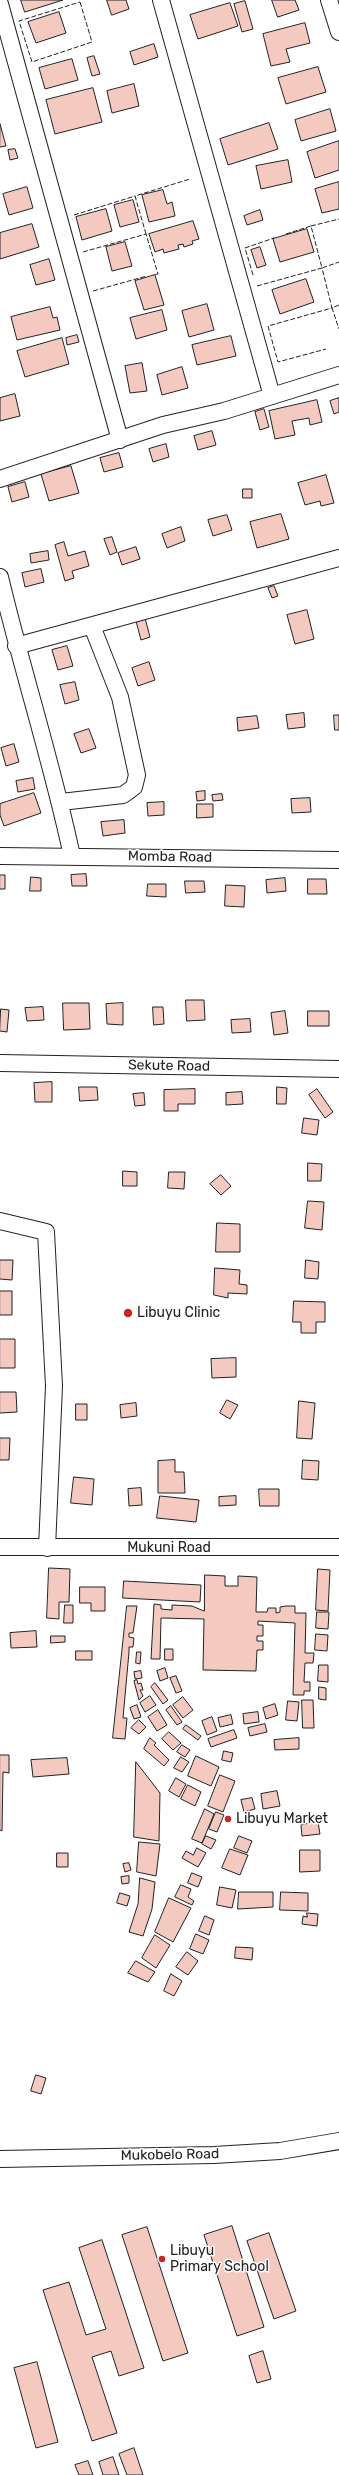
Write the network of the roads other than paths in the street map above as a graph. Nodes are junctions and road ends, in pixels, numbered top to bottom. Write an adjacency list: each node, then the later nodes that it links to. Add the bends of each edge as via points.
1 (161, 0): 6 (street)
2 (329, 0): 4 (street)
3 (0, 4): 7 (street)
4 (339, 32)
5 (339, 375): 6 (street)
6 (272, 396): 7 (street, via 224,411 163,425)
7 (120, 440): 8 (street)
8 (0, 479)
9 (339, 558): 11 (street)
10 (0, 577): 12 (street)
11 (92, 626): 12 (street); 13 (street, via 120,698 138,775 134,787 123,795)
12 (16, 646): 13 (street)
13 (61, 802): 15 (street)
14 (0, 856): 15 (street, Momba Road)
15 (72, 856): 16 (street, Momba Road)
16 (339, 860)
17 (0, 1062): 18 (street, Sekute Road)
18 (339, 1070)
19 (0, 1221): 21 (street, via 46,1232 54,1386)
20 (0, 1547): 21 (street, Mukuni Road)
21 (47, 1548): 22 (street, Mukuni Road)
22 (339, 1548)
23 (339, 2141): 24 (street, Mukobelo Road, via 280,2151)
24 (0, 2159)

